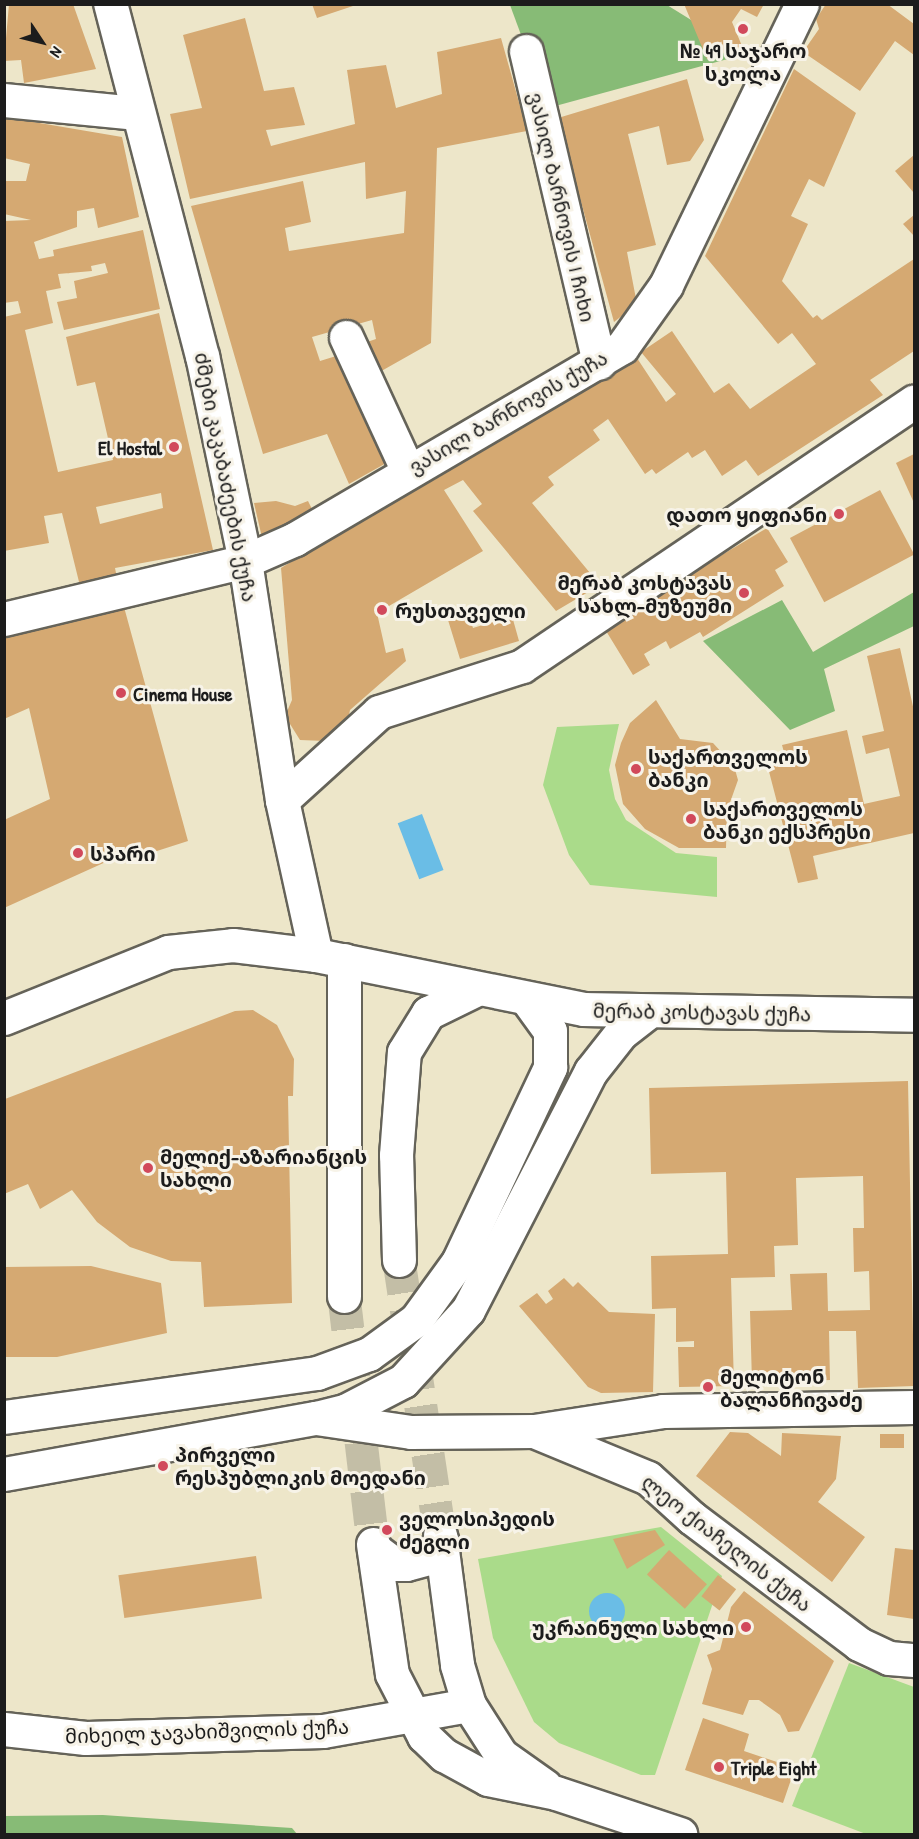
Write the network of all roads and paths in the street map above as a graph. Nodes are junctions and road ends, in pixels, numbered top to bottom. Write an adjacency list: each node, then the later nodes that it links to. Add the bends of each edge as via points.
1 (110, 4): 5 (street, ძმები კაკაბაძეების ქუჩა)
2 (802, 4): 7 (street, ვასილ ბარნოვის ქუჩა, via 655,305 622,347)
3 (526, 51): 7 (street, ვასილ ბარნოვის I ჩიხი)
4 (4, 100): 5 (street)
5 (136, 113): 10 (street, ძმები კაკაბაძეების ქუჩა, via 199,345)
6 (346, 337): 9 (street)
7 (599, 363): 9 (street, ვასილ ბარნოვის ქუჩა)
8 (915, 402): 12 (street, via 522,666 379,712)
9 (407, 469): 10 (street, ვასილ ბარნოვის ქუჩა, via 295,539)
10 (245, 561): 11 (street, ვასილ ბარნოვის ქუჩა); 12 (street, ძმები კაკაბაძეების ქუჩა)
11 (4, 619)
12 (282, 800): 13 (street, ძმები კაკაბაძეების ქუჩა)
13 (330, 957): 14 (street, მერაბ კოსტავას ქუჩა); 18 (street, მერაბ კოსტავას ქუჩა, via 233,945 168,952); 20 (street)
14 (473, 991): 15 (street, მერაბ კოსტავას ქუჩა); 19 (street, via 428,1013 404,1052 396,1155)
15 (528, 1001): 16 (street, მერაბ კოსტავას ქუჩა); 22 (street, via 544,1016 550,1031 550,1067 458,1262 416,1320 369,1354 317,1373)
16 (645, 1014): 17 (street, მერაბ კოსტავას ქუჩა); 23 (street, via 605,1050 591,1071 488,1276 448,1337 403,1381 347,1410)
17 (915, 1014)
18 (4, 1018)
19 (399, 1260)
20 (344, 1296)
21 (915, 1407): 24 (street, via 663,1411)
22 (4, 1417)
23 (316, 1418): 24 (street, via 411,1432); 25 (street)
24 (534, 1431): 26 (street, ლეო ქიაჩელის ქუჩა, via 648,1478 692,1518 858,1644 889,1658)
25 (4, 1474)
26 (915, 1660)
27 (469, 1705): 28 (street, მიხეილ ჯავახიშვილის ქუჩა); 28 (street, via 455,1653 441,1537 429,1558 406,1564 394,1564 374,1547 392,1674); 32 (street, via 501,1755)
28 (411, 1718): 30 (street, მიხეილ ჯავახიშვილის ქუჩა, via 323,1731); 32 (street, via 467,1770 517,1787)
29 (4, 1729): 30 (street, მიხეილ ჯავახიშვილის ქუჩა)
30 (39, 1735): 31 (street, მიხეილ ჯავახიშვილის ქუჩა)
31 (4, 1750)
32 (556, 1793): 33 (street)
33 (680, 1834)

